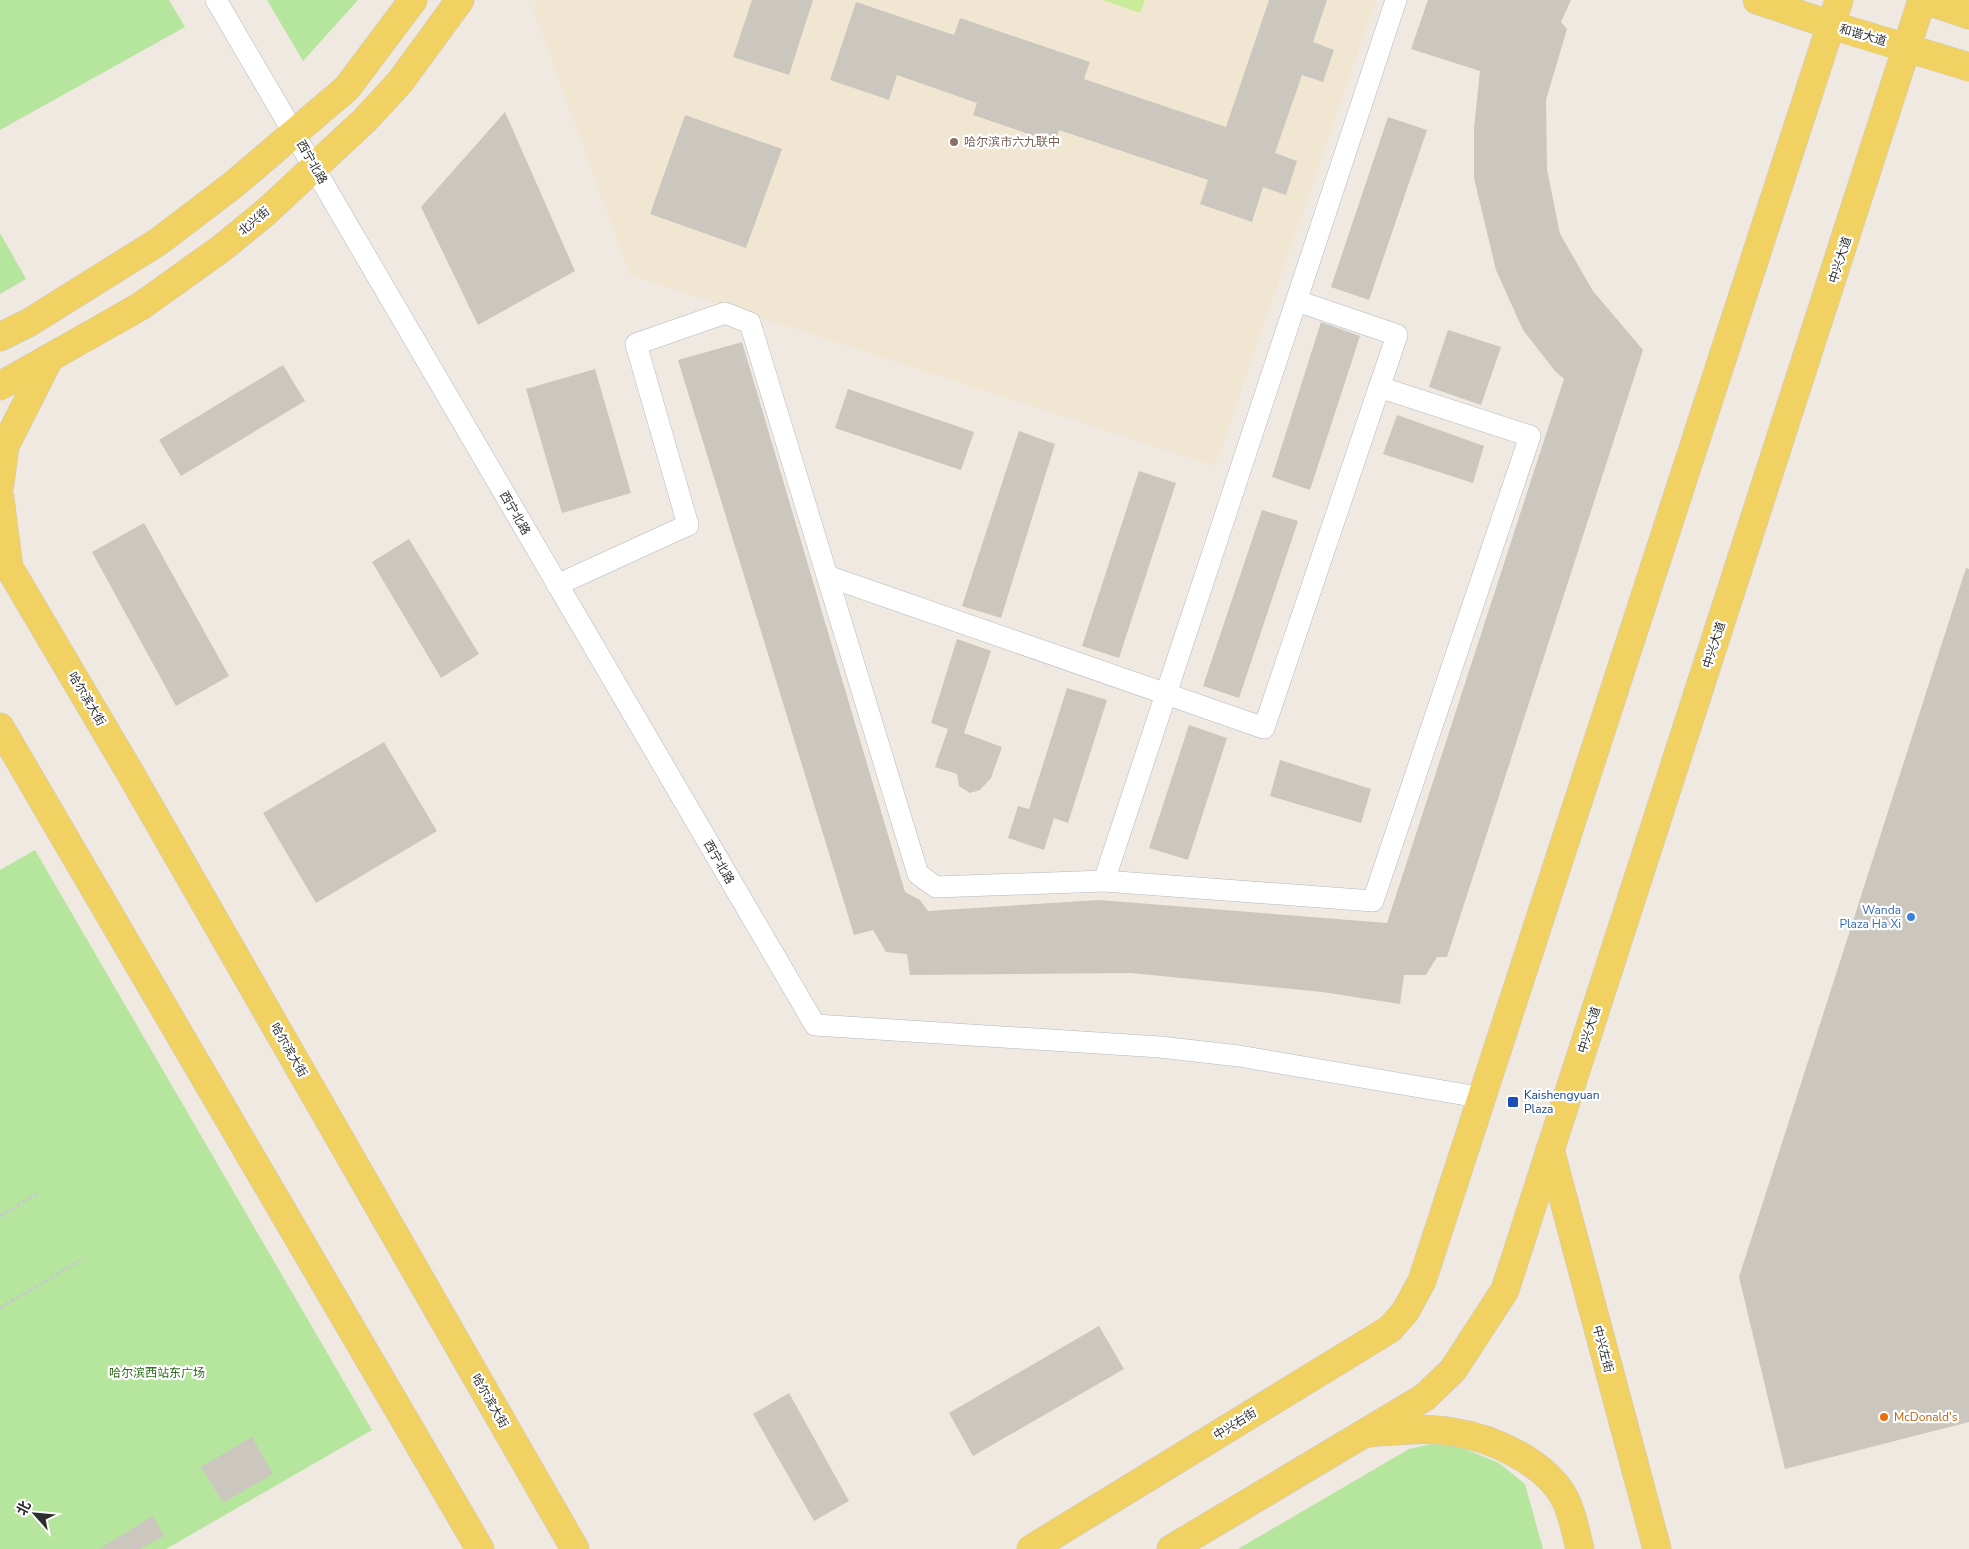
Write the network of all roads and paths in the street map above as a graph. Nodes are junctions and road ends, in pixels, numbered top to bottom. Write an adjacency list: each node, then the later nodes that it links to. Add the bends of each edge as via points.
1 (216, 0): 12 (street, 西宁北路)
2 (413, 0): 12 (main road, via 346,88)
3 (460, 0): 13 (main road, 北兴街, via 400,82)
4 (1396, 0): 14 (street)
5 (1757, 0): 9 (main road, 和谐大道)
6 (1839, 0): 9 (main road)
7 (1924, 0): 8 (main road); 10 (main road, 中兴大道)
8 (1969, 15)
9 (1831, 25): 10 (main road, 和谐大道); 27 (main road)
10 (1908, 48): 11 (main road, 和谐大道); 28 (main road, 中兴大道)
11 (1969, 68)
12 (294, 133): 13 (street, 西宁北路); 15 (main road, via 158,242)
13 (314, 167): 16 (main road, 北兴街, via 222,248 168,287); 23 (street, 西宁北路)
14 (1297, 301): 18 (street, via 1397,335); 24 (street)
15 (5, 331)
16 (49, 359): 17 (main road, 北兴街); 19 (main road, via 5,446)
17 (0, 386)
18 (1379, 387): 24 (street, via 1264,728); 26 (street, via 1530,436 1373,901)
19 (0, 484)
20 (0, 498): 21 (main road)
21 (5, 560): 35 (main road, 哈尔滨大街)
22 (827, 576): 23 (street, via 750,323 725,313 636,344 688,525); 24 (street); 26 (street, via 918,874 936,887)
23 (557, 585): 27 (street, 西宁北路, via 814,1025 1160,1047 1239,1056)
24 (1166, 695): 26 (street)
25 (0, 727): 34 (main road)
26 (1104, 882)
27 (1484, 1098): 36 (main road, 中兴右街, via 1422,1281 1406,1312 1390,1329)
28 (1550, 1150): 33 (main road, 中兴大道, via 1505,1290 1453,1370 1425,1397); 39 (main road, 中兴左街)
29 (38, 1193): 30 (path)
30 (0, 1216)
31 (81, 1260): 32 (path)
32 (0, 1308)
33 (1365, 1433): 37 (main road); 38 (main road, via 1451,1431 1513,1452 1553,1480 1566,1502)
34 (480, 1549)
35 (575, 1549)
36 (1031, 1549)
37 (1171, 1549)
38 (1580, 1549)
39 (1657, 1549)

